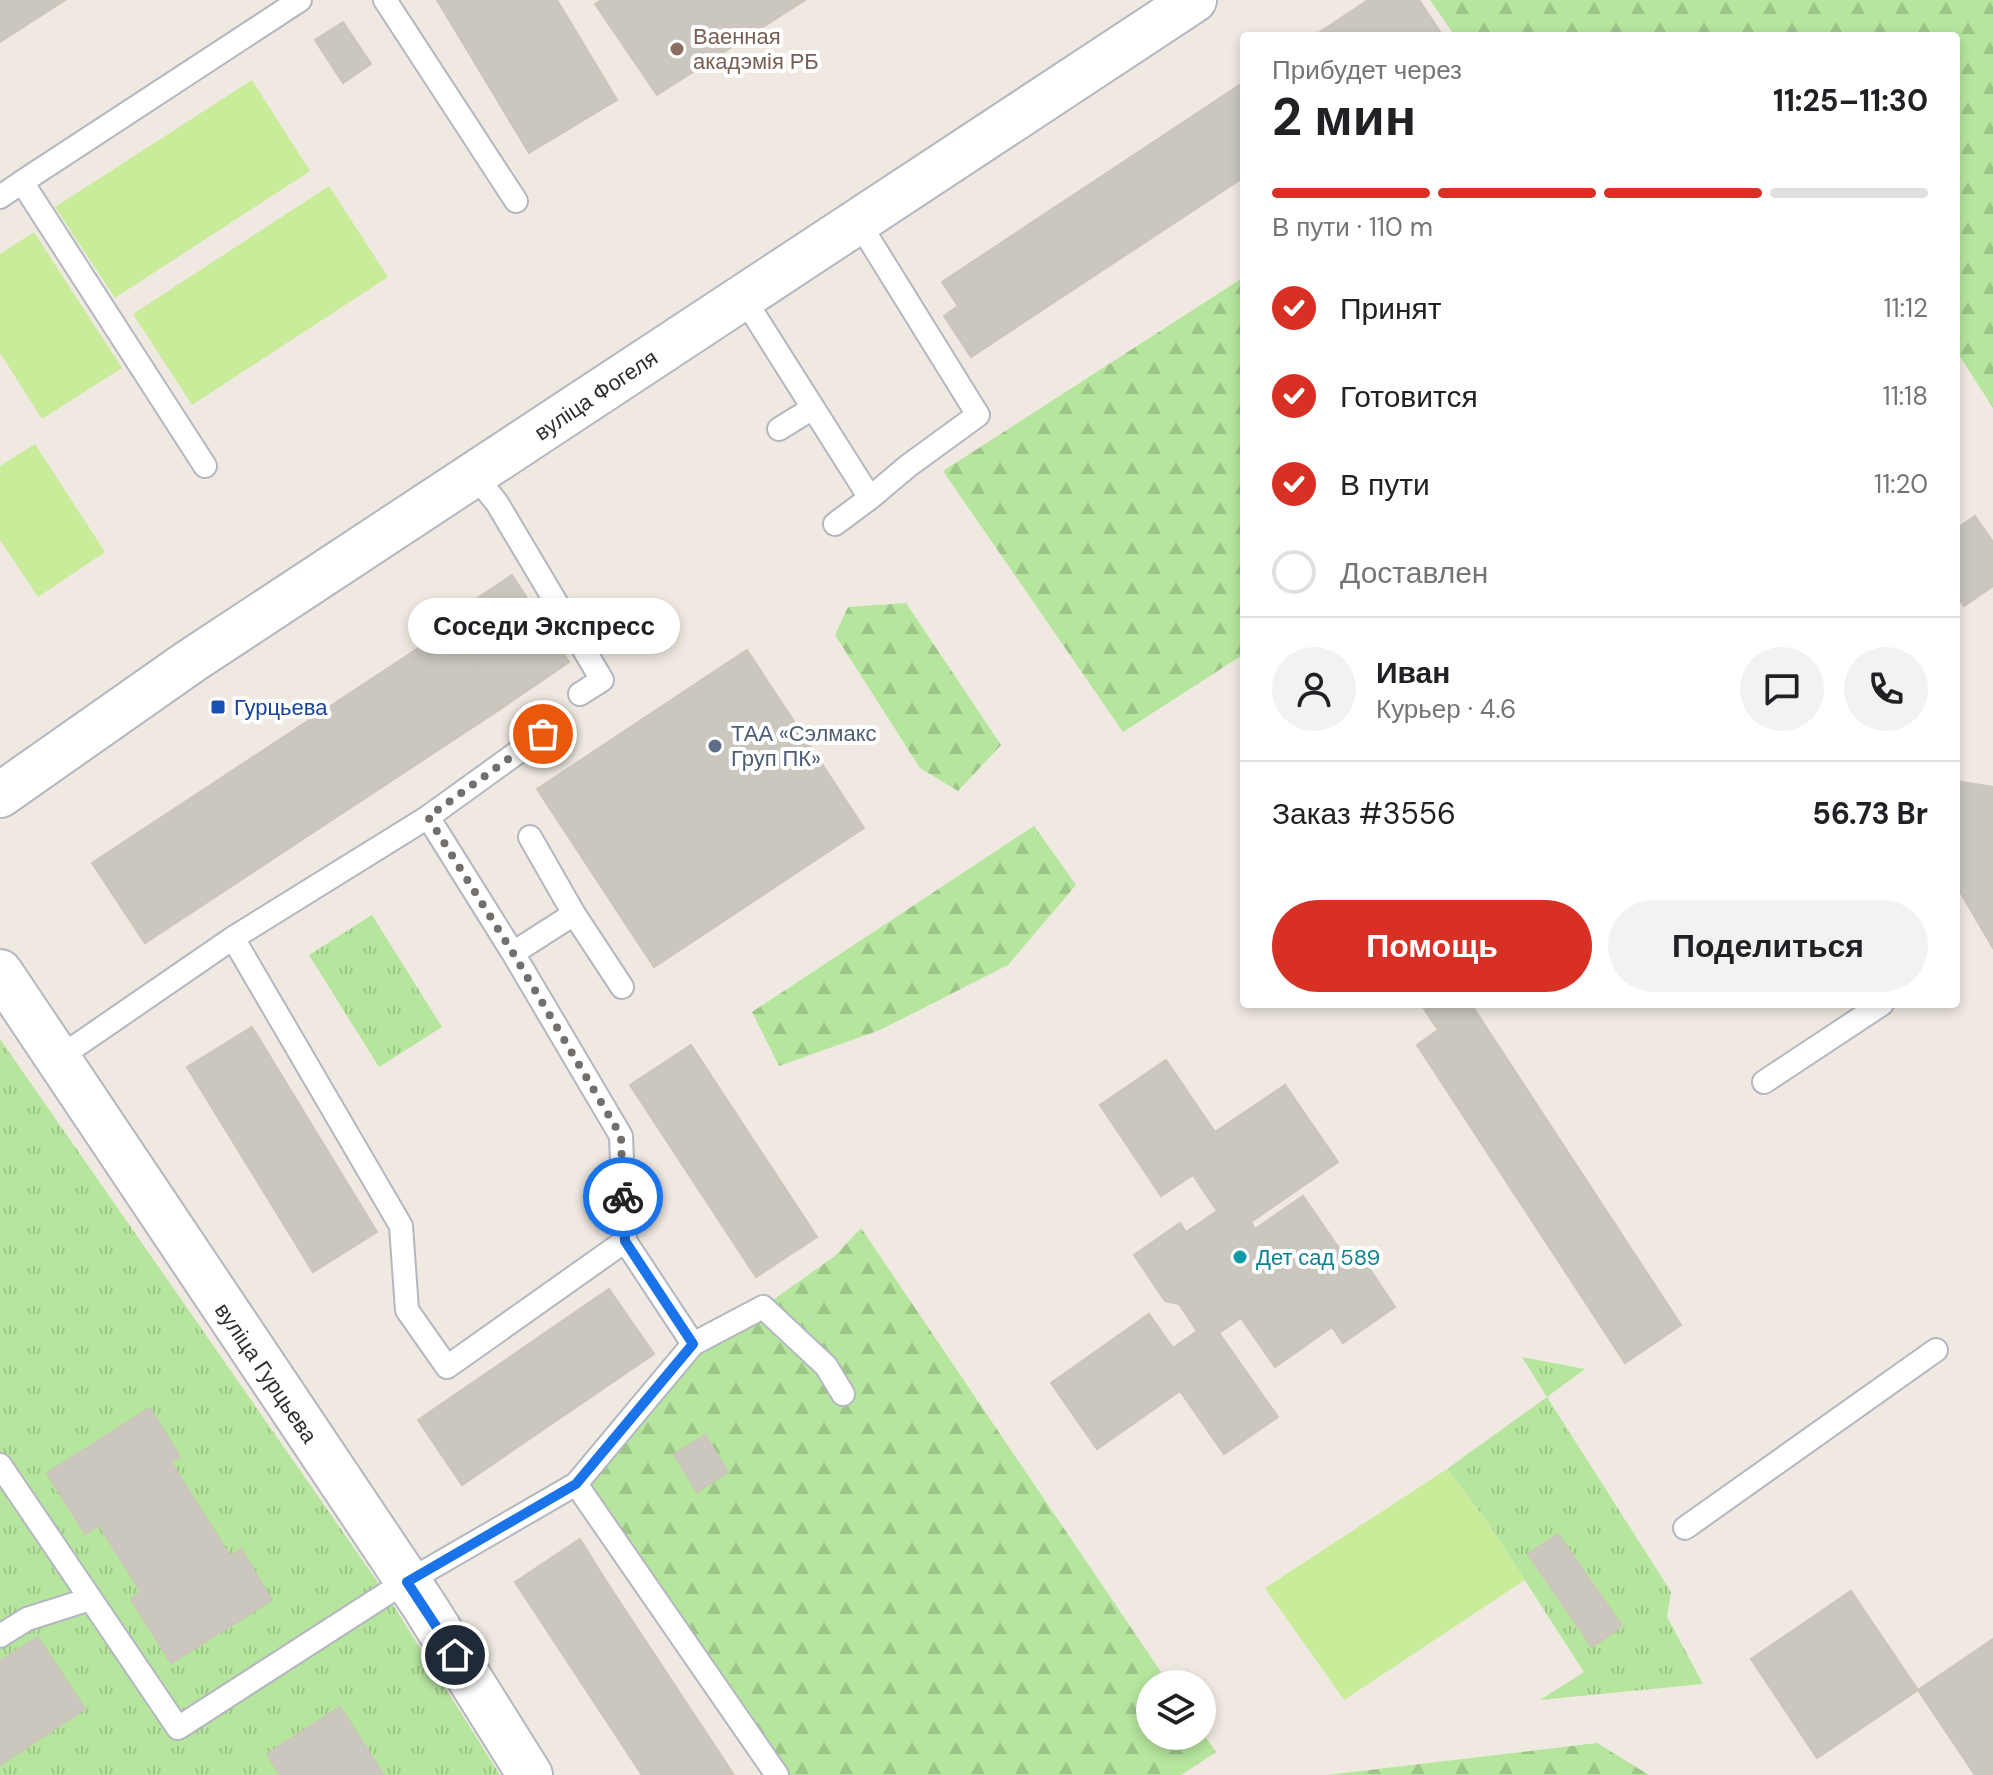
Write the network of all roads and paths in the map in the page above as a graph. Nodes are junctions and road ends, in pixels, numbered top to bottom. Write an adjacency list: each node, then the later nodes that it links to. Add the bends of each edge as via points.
1 (300, 0): 4 (lane)
2 (385, 0): 6 (lane)
3 (1194, 0): 7 (street, вуліца Фогеля)
4 (22, 182): 5 (lane); 11 (lane)
5 (0, 197)
6 (516, 201)
7 (859, 223): 8 (street, вуліца Фогеля); 13 (lane, via 978,415)
8 (743, 297): 9 (lane); 12 (street, вуліца Фогеля)
9 (813, 408): 10 (lane); 13 (lane)
10 (779, 429)
11 (205, 466)
12 (475, 476): 15 (lane, via 497,503 602,680); 17 (street, вуліца Фогеля, via 191,661)
13 (870, 498): 14 (lane)
14 (835, 524)
15 (580, 694)
16 (543, 734): 18 (lane)
17 (0, 795)
18 (428, 817): 21 (lane); 22 (lane)
19 (530, 837): 20 (lane)
20 (574, 914): 22 (lane); 24 (lane)
21 (233, 938): 26 (lane, via 76,1046); 28 (lane, via 401,1226 407,1310 447,1367)
22 (513, 953): 28 (lane, via 621,1136)
23 (0, 972): 26 (street, вуліца Гурцьева)
24 (622, 987)
25 (1876, 1008): 27 (lane)
26 (53, 1055): 35 (street, вуліца Гурцьева)
27 (1764, 1082)
28 (625, 1241): 29 (lane)
29 (693, 1344): 31 (lane, via 763,1307 826,1366); 33 (lane)
30 (1936, 1350): 34 (lane)
31 (843, 1394)
32 (0, 1465): 36 (lane)
33 (576, 1484): 35 (lane); 39 (lane)
34 (1685, 1528)
35 (407, 1582): 36 (lane, via 178,1728); 38 (street, вуліца Гурцьева)
36 (90, 1599): 37 (lane, via 27,1619)
37 (0, 1636)
38 (530, 1775)
39 (777, 1775)

